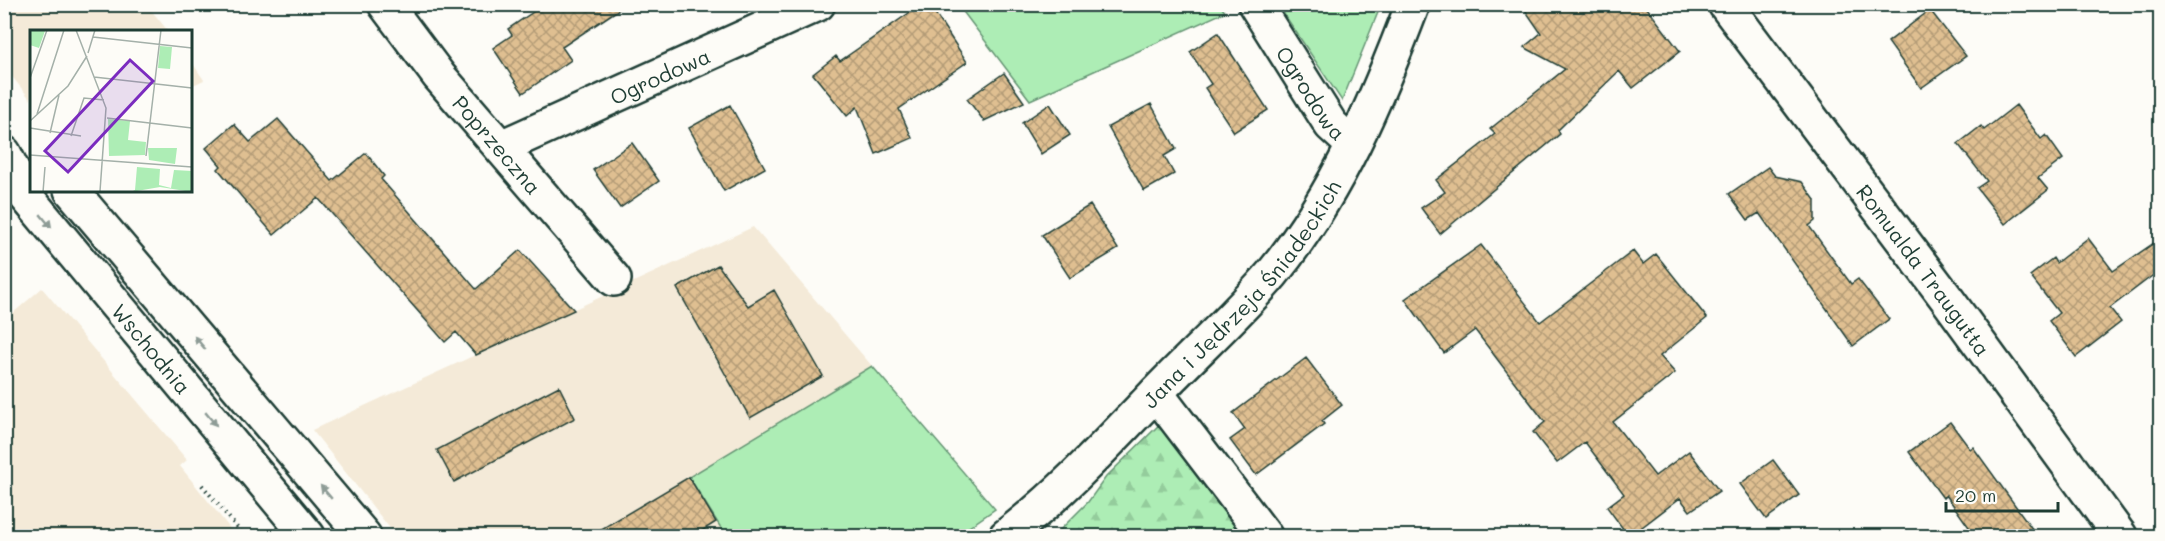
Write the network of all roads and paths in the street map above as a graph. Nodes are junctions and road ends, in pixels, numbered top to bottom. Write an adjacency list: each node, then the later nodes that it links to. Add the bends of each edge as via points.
1 (385, 4): 7 (street, Poprzeczna, via 439,76)
2 (818, 4): 7 (street, Ogrodowa)
3 (1255, 4): 6 (street, Ogrodowa, via 1331,125)
4 (1413, 4): 6 (street, Jana i Jędrzeja Śniadeckich, via 1388,71)
5 (1725, 4): 19 (street, Romualda Traugutta)
6 (1353, 145): 12 (street, Jana i Jędrzeja Śniadeckich, via 1313,216 1271,274)
7 (501, 147): 11 (street, Poprzeczna)
8 (4, 151): 9 (street, Wschodnia); 15 (street, Wschodnia, one-way to 15, via 25,195)
9 (30, 162)
10 (73, 192): 16 (street, Wschodnia, one-way to 10)
11 (614, 279)
12 (1156, 393): 17 (street, Jana i Jędrzeja Śniadeckich, via 1087,466); 18 (street)
13 (202, 485): 14 (path)
14 (244, 537)
15 (308, 537)
16 (364, 537)
17 (1006, 537)
18 (1265, 537)
19 (2120, 537)

